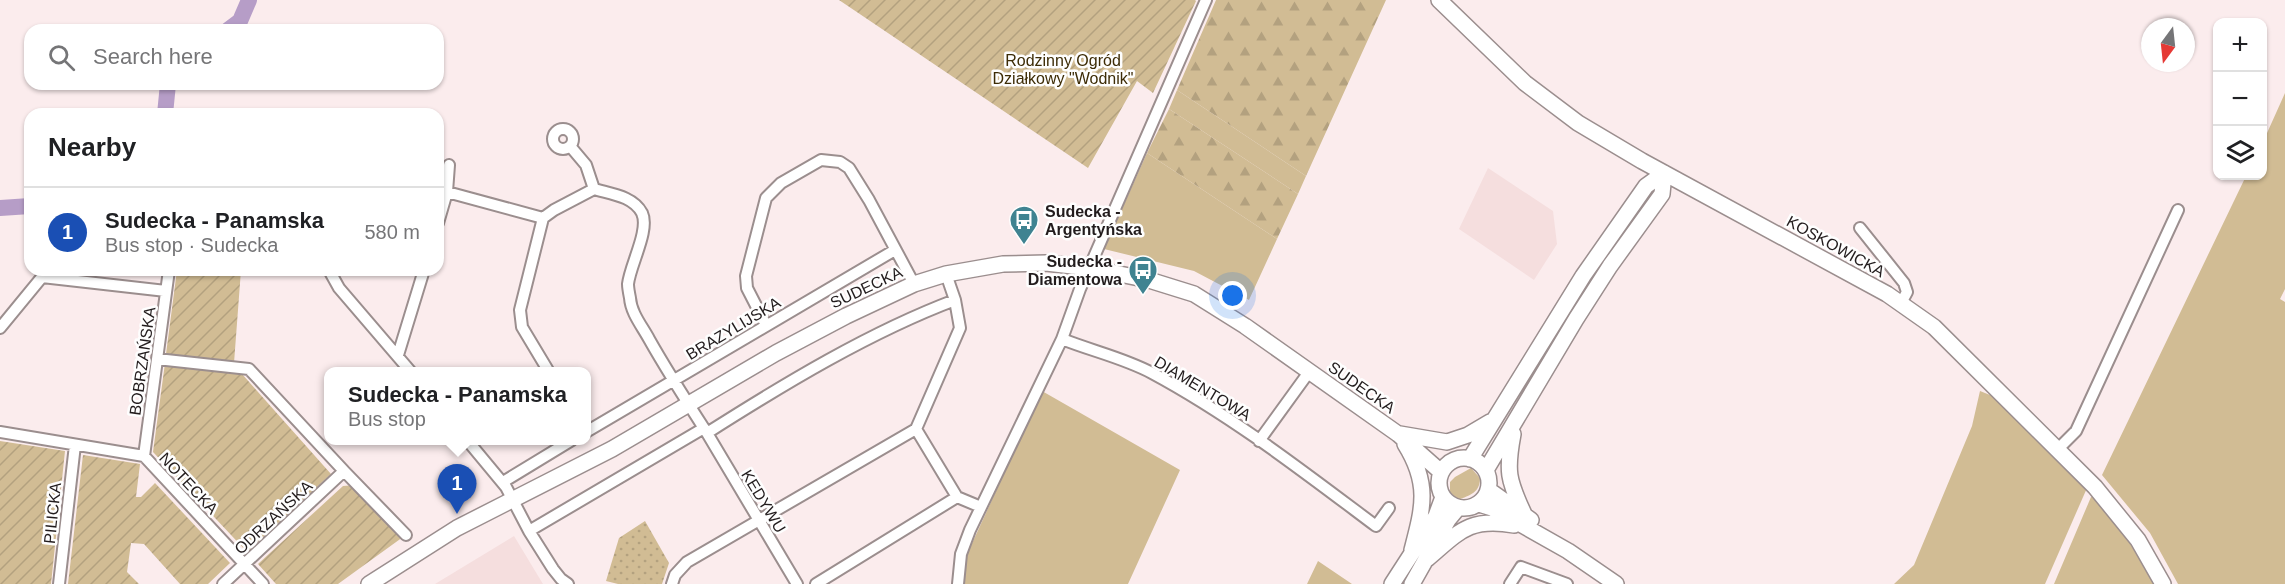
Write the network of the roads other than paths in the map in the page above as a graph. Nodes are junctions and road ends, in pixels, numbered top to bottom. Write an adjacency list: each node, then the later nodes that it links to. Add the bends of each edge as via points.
1 (1206, 0): 17 (street)
2 (1439, 0): 4 (street, KOSKOWICKA, via 1525,83 1578,123)
3 (570, 146): 9 (street, via 586,165)
4 (1642, 161): 6 (street, KOSKOWICKA); 7 (street)
5 (449, 165): 10 (street)
6 (1664, 173): 7 (street); 8 (street, KOSKOWICKA); 11 (street)
7 (1646, 186): 36 (street)
8 (1691, 188): 11 (street); 25 (street, KOSKOWICKA)
9 (594, 189): 14 (street); 34 (street, KEDYWU, via 635,203 644,218 628,283 630,301)
10 (447, 192): 12 (street); 14 (street)
11 (1662, 194): 37 (street, via 1610,266)
12 (444, 202)
13 (2178, 210): 47 (street, via 2076,431)
14 (543, 218): 32 (street, via 520,310 522,327)
15 (1860, 228): 25 (street, via 1904,283)
16 (896, 250): 22 (street); 26 (street, BRAZYLIJSKA); 26 (street, via 849,168 840,162 821,160 781,183 766,198 746,276 747,288)
17 (1090, 268): 18 (street, SUDECKA, via 1023,263); 28 (street); 33 (street, SUDECKA, via 1194,294)
18 (946, 274): 22 (street, SUDECKA); 24 (street)
19 (168, 276): 23 (street, BOBRZAŃSKA)
20 (332, 276): 29 (street)
21 (422, 276): 29 (street)
22 (914, 284): 35 (street, SUDECKA, via 806,337)
23 (166, 291): 27 (street, via 42,277); 30 (street, BOBRZAŃSKA)
24 (955, 300): 39 (street, via 960,328); 40 (street, via 920,314 788,383)
25 (1902, 303): 47 (street, KOSKOWICKA, via 1934,327)
26 (766, 325): 34 (street, BRAZYLIJSKA)
27 (0, 328)
28 (1062, 339): 43 (street, DIAMENTOWA, via 1150,372); 60 (street)
29 (398, 355): 31 (street)
30 (157, 359): 48 (street, BOBRZAŃSKA); 52 (street, via 249,369)
31 (407, 367)
32 (546, 367)
33 (1309, 372): 42 (street, SUDECKA); 43 (street, DIAMENTOWA)
34 (674, 381): 35 (street, KEDYWU); 38 (street, BRAZYLIJSKA)
35 (689, 404): 40 (street, KEDYWU); 58 (street, SUDECKA, via 612,449)
36 (1493, 420): 42 (street, via 1448,442); 49 (street)
37 (1516, 422): 51 (street); 64 (street, via 1509,480)
38 (591, 429)
39 (916, 429): 56 (street); 63 (street)
40 (705, 431): 63 (street, KEDYWU); 65 (street)
41 (0, 432): 44 (street, NOTECKA)
42 (1398, 434): 50 (street, SUDECKA); 53 (street, SUDECKA); 67 (street, via 1419,477 1423,498)
43 (1259, 441): 61 (street, DIAMENTOWA, via 1376,526)
44 (75, 445): 48 (street, NOTECKA); 71 (street, PILICKA)
45 (471, 445): 54 (street)
46 (565, 445): 54 (street)
47 (2058, 449): 84 (street, KOSKOWICKA, via 2119,515)
48 (144, 456): 69 (street, NOTECKA)
49 (1470, 459): 50 (street); 51 (street)
50 (1455, 460): 53 (street)
51 (1486, 470): 55 (street)
52 (344, 471): 66 (street); 69 (street, ODRZAŃSKA)
53 (1441, 472): 57 (street, via 1439,485)
54 (503, 482): 58 (street)
55 (1489, 490): 59 (street); 64 (street)
56 (957, 497): 60 (street); 77 (street)
57 (1443, 497): 62 (street); 67 (street, via 1436,516)
58 (513, 499): 65 (street); 74 (street, SUDECKA, via 435,540)
59 (1479, 504): 62 (street); 64 (street)
60 (981, 507): 78 (street, via 961,554)
61 (1389, 508)
62 (1458, 508): 68 (street)
63 (758, 520): 75 (street, via 687,562 675,574); 76 (street, KEDYWU)
64 (1526, 522): 68 (street, via 1478,524 1457,533); 83 (street)
65 (529, 531): 70 (street)
66 (406, 535)
67 (1412, 550): 79 (street)
68 (1427, 559): 80 (street)
69 (244, 564): 72 (street, ODRZAŃSKA); 73 (street, NOTECKA)
70 (566, 583)
71 (59, 584)
72 (223, 584)
73 (263, 584)
74 (369, 584)
75 (672, 584)
76 (797, 584)
77 (816, 584)
78 (958, 584)
79 (1392, 584)
80 (1412, 584)
81 (1510, 584): 82 (street, via 1521,567)
82 (1567, 584)
83 (1616, 584)
84 (2163, 584)

